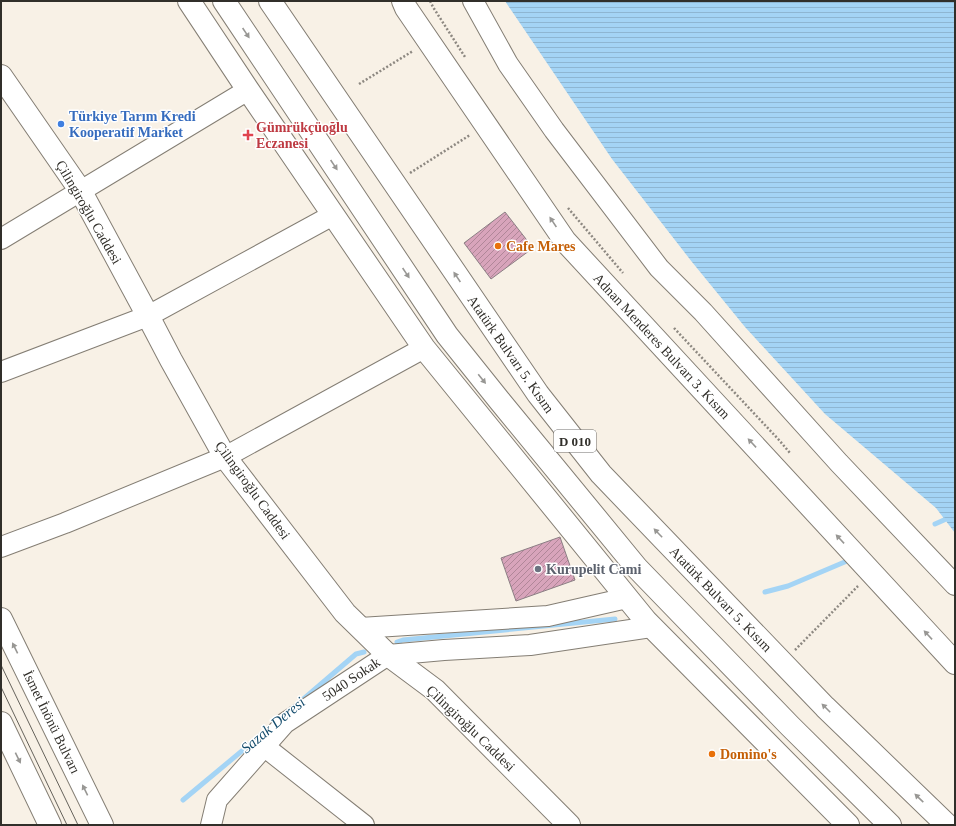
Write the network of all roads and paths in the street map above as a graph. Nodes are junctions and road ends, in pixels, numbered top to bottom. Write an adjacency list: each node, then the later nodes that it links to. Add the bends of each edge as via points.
1 (189, 1): 11 (main road)
2 (224, 1): 43 (main road, D 010, one-way to 43, via 447,335 498,400 637,568)
3 (270, 1): 33 (main road, Atatürk Bulvarı 5. Kısım / D 010, one-way to 3, via 601,474 538,394)
4 (403, 1): 7 (main road, Adnan Menderes Bulvarı 3. Kısım)
5 (430, 1): 8 (path)
6 (473, 1): 27 (street, via 508,64 558,136 659,268 703,312 839,463)
7 (429, 42): 10 (path); 12 (main road, Adnan Menderes Bulvarı 3. Kısım)
8 (467, 60)
9 (1, 76): 14 (main road, Çilingiroğlu Caddesi)
10 (358, 84)
11 (248, 90): 14 (street); 16 (main road)
12 (486, 125): 13 (path); 26 (main road, Adnan Menderes Bulvarı 3. Kısım, one-way to 12, via 565,241)
13 (408, 174)
14 (80, 190): 17 (street); 19 (main road, Çilingiroğlu Caddesi)
15 (565, 204): 18 (path)
16 (333, 214): 19 (street); 21 (main road)
17 (1, 239)
18 (627, 278)
19 (148, 316): 22 (street); 23 (main road, Çilingiroğlu Caddesi)
20 (671, 324): 24 (path)
21 (424, 348): 23 (street); 28 (main road)
22 (1, 372)
23 (225, 457): 25 (street); 31 (main road, Çilingiroğlu Caddesi)
24 (793, 458)
25 (1, 547)
26 (871, 573): 33 (path); 34 (main road, Adnan Menderes Bulvarı 3. Kısım, one-way to 26)
27 (955, 585)
28 (627, 598): 30 (main road); 31 (street, via 548,616)
29 (1, 619): 38 (main road, İsmet İnönü Bulvarı, one-way to 29)
30 (651, 627): 32 (street, 5040 Sokak, via 530,645); 42 (main road)
31 (360, 628): 32 (main road, Çilingiroğlu Caddesi)
32 (388, 655): 36 (street, 5040 Sokak, via 285,723); 41 (main road, Çilingiroğlu Caddesi, via 435,690)
33 (782, 663): 44 (main road, Atatürk Bulvarı 5. Kısım / D 010, one-way to 33)
34 (955, 663)
35 (1, 723): 37 (main road, one-way to 37)
36 (265, 747): 39 (street, 5040 Sokak, via 217,800); 40 (street)
37 (50, 825)
38 (102, 825)
39 (211, 825)
40 (364, 825)
41 (569, 825)
42 (848, 825)
43 (890, 825)
44 (947, 825)

